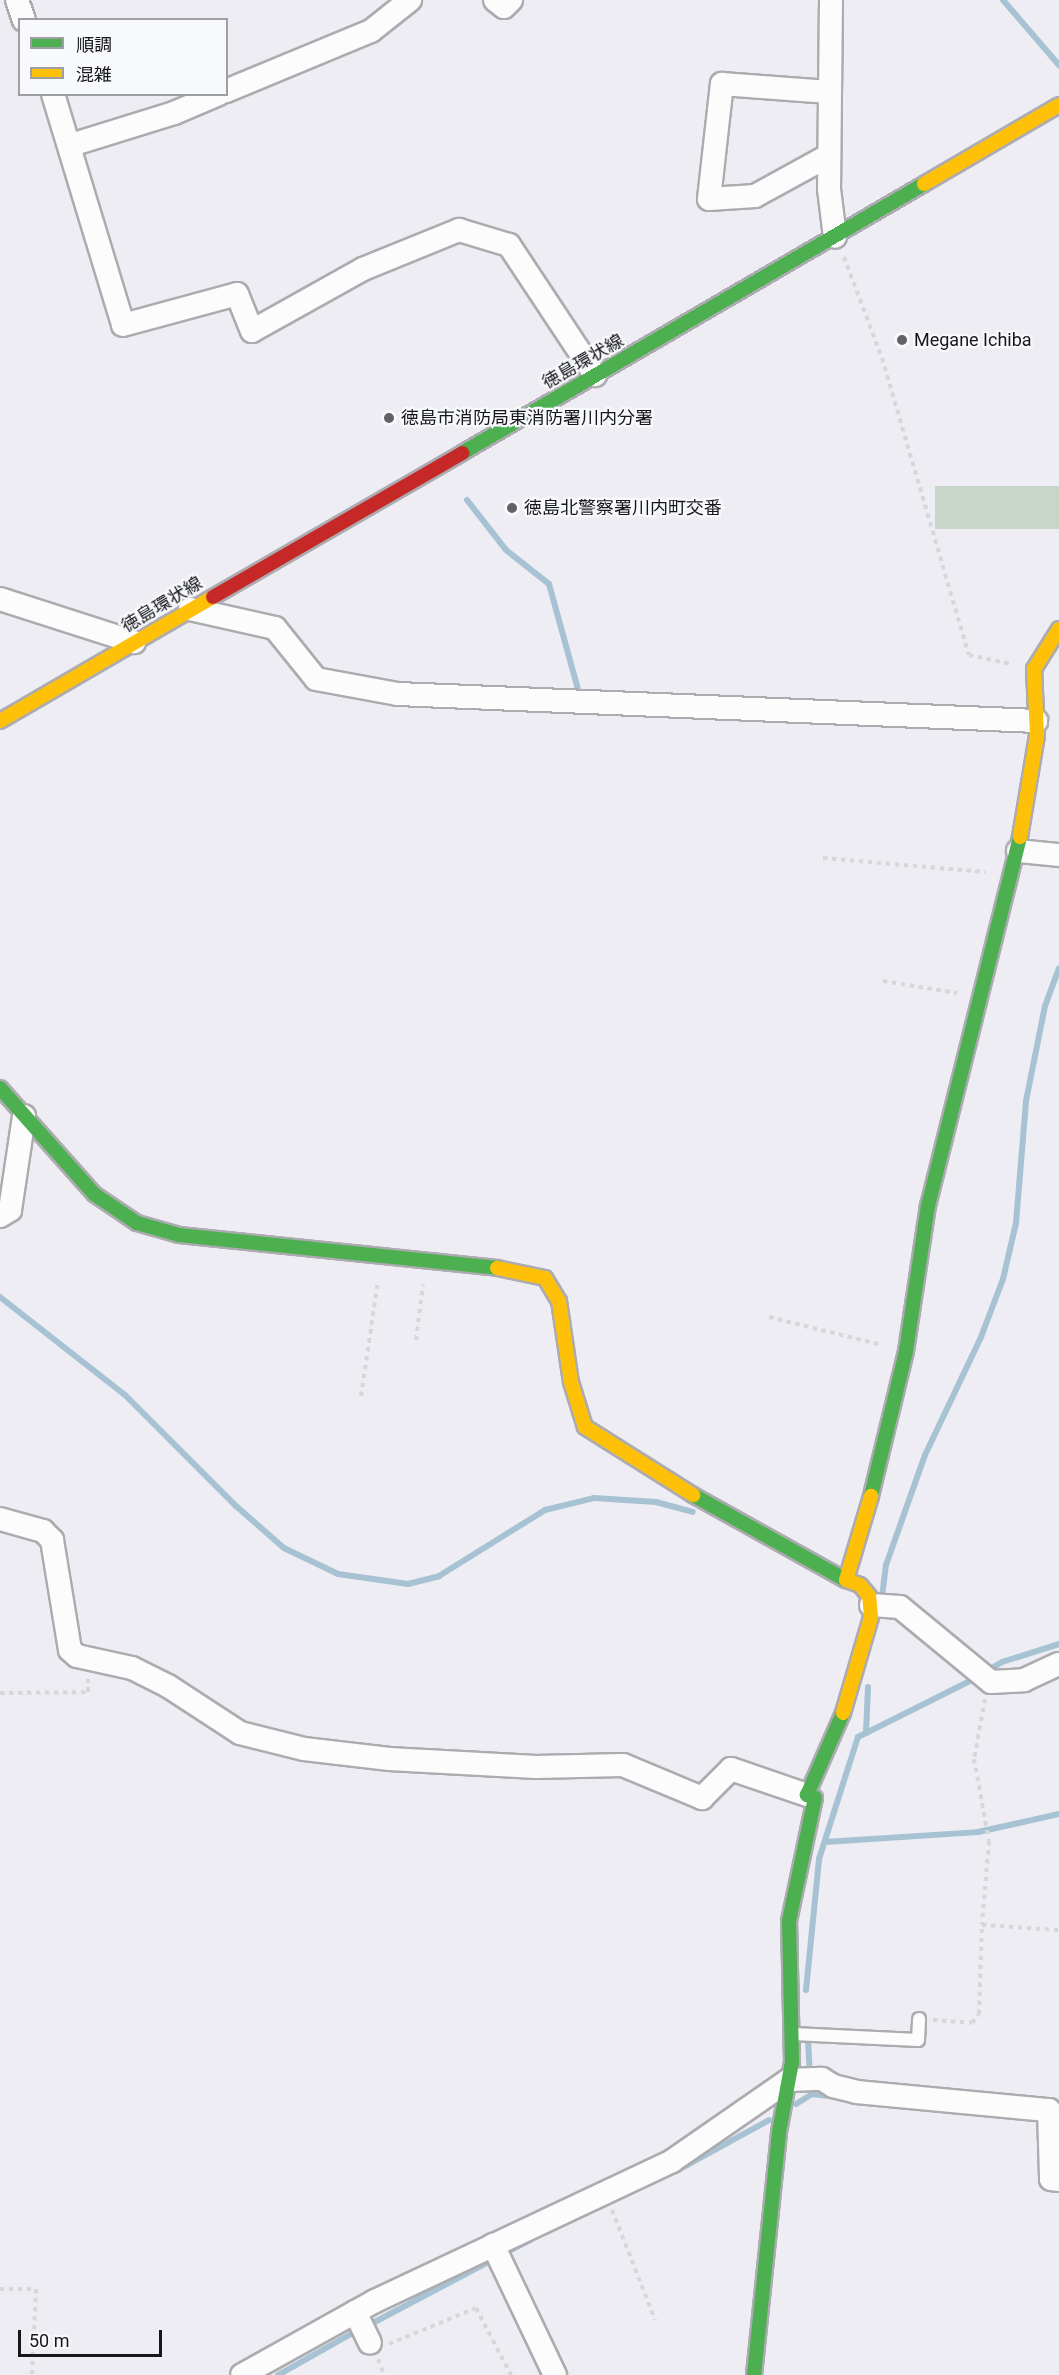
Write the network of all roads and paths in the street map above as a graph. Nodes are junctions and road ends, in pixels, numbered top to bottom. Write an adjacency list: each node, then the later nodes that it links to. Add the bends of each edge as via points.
1 (16, 0): 6 (street)
2 (410, 0): 7 (street, via 371,31)
3 (495, 0): 4 (street, via 504,7)
4 (511, 0)
5 (831, 0): 8 (street)
6 (23, 18)
7 (228, 91)
8 (829, 92): 13 (street); 13 (street, via 722,84 709,199 755,196)
9 (54, 96): 12 (street)
10 (214, 96): 12 (street)
11 (1059, 105): 14 (street, 徳島環状線)
12 (71, 146): 15 (street, via 123,325 237,294 252,331 363,269 459,230 509,244)
13 (828, 156): 14 (street)
14 (835, 237): 15 (street, 徳島環状線); 20 (path, via 882,358 969,655)
15 (595, 375): 17 (street, 徳島環状線)
16 (0, 599): 19 (street)
17 (190, 609): 19 (street, 徳島環状線); 22 (street, via 275,628 316,680 398,694)
18 (1059, 628): 20 (street)
19 (134, 642): 21 (street, 徳島環状線)
20 (1034, 669): 22 (street)
21 (0, 721)
22 (1036, 721): 23 (street, via 1029,800)
23 (1018, 851): 24 (street); 26 (street)
24 (1059, 855)
25 (823, 858): 26 (path)
26 (1013, 874): 28 (street)
27 (883, 981): 28 (path)
28 (981, 997): 36 (street, via 928,1206)
29 (0, 1088): 30 (street)
30 (24, 1116): 31 (street, via 10,1210); 32 (street, via 94,1194 136,1223 179,1235)
31 (0, 1216)
32 (382, 1256): 33 (street); 37 (path)
33 (426, 1261): 35 (path); 39 (street, via 545,1278 559,1301 571,1382 585,1427 645,1468)
34 (769, 1317): 36 (path)
35 (416, 1340)
36 (906, 1351): 39 (street, via 859,1545)
37 (361, 1396)
38 (0, 1519): 41 (street, via 43,1531 52,1540 57,1553 66,1639 70,1650)
39 (846, 1580): 40 (street, via 860,1585)
40 (880, 1605): 43 (street, via 900,1607); 45 (street, via 849,1700)
41 (87, 1658): 44 (path, via 88,1692); 45 (street, via 132,1668 168,1686 240,1733 274,1743 400,1759 536,1767 624,1765 702,1798 730,1769)
42 (1059, 1664): 43 (street, via 1024,1680)
43 (982, 1676): 46 (path, via 974,1759 989,1841)
44 (0, 1693)
45 (807, 1795): 49 (street, via 815,1798 789,1921)
46 (982, 1925): 47 (path); 48 (path, via 979,2014 972,2023)
47 (1059, 1930)
48 (919, 2019): 49 (lane, via 918,2040)
49 (794, 2034): 50 (street)
50 (791, 2086): 51 (street, via 822,2079 833,2086 857,2091 1049,2110 1051,2179); 53 (street, via 672,2161); 62 (street, via 782,2119)
51 (1059, 2180)
52 (615, 2219): 56 (path)
53 (493, 2246): 55 (street); 61 (street)
54 (0, 2289): 58 (path, via 36,2289)
55 (355, 2312): 57 (street); 59 (street)
56 (656, 2320)
57 (377, 2345): 60 (path, via 476,2308)
58 (32, 2375)
59 (242, 2375)
60 (511, 2375)
61 (555, 2375)
62 (754, 2375)

